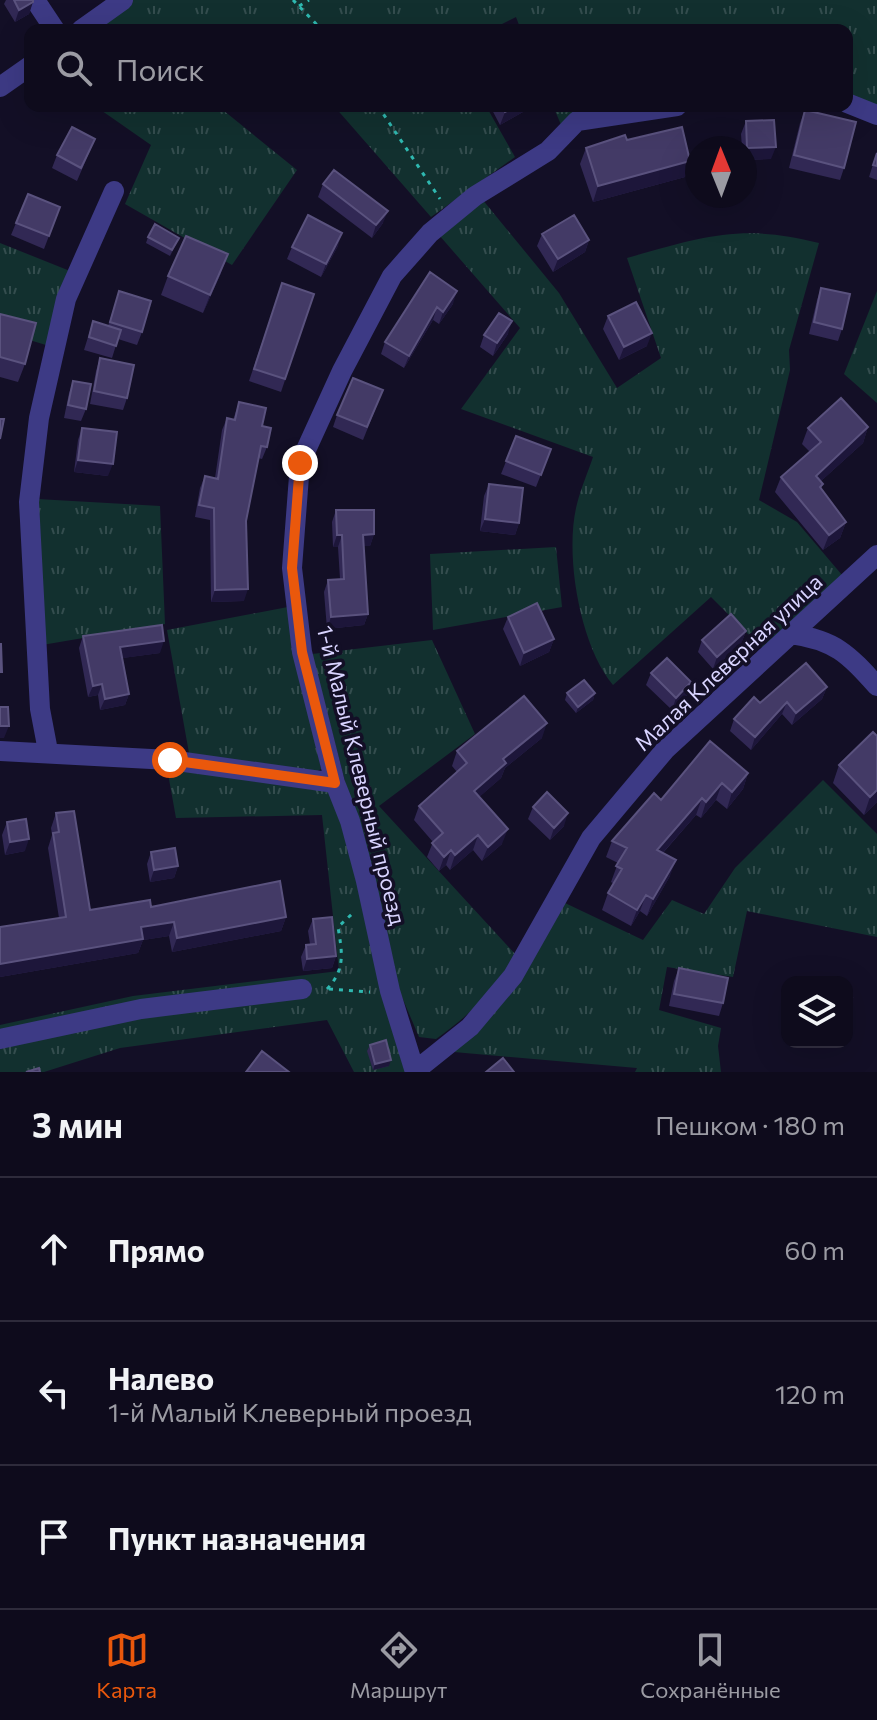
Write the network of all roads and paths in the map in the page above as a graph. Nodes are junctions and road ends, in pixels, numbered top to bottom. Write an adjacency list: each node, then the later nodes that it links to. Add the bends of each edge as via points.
1 (35, 0): 6 (street)
2 (123, 0): 7 (street)
3 (293, 0): 5 (path)
4 (309, 0): 5 (path)
5 (299, 6): 8 (path)
6 (51, 24)
7 (89, 24)
8 (316, 24)
9 (24, 70): 10 (street)
10 (0, 87)
11 (853, 105): 14 (street)
12 (382, 112): 16 (path)
13 (637, 112): 16 (street, 1-й Малый Клеверный проезд, via 577,121 548,151)
14 (877, 115)
15 (114, 191): 21 (street, via 66,299 39,418 29,502 40,709)
16 (451, 216): 22 (street, 1-й Малый Клеверный проезд, via 392,276 300,463 292,568 302,652)
17 (877, 555): 18 (street, Малая Клеверная улица)
18 (791, 634): 19 (street, via 822,638 855,661); 27 (street, Малая Клеверная улица, via 665,750 591,838 513,976 470,1027)
19 (877, 686)
20 (0, 751): 21 (street)
21 (48, 751): 22 (street, via 170,760)
22 (335, 783): 23 (street, 1-й Малый Клеверный проезд)
23 (372, 905): 25 (path, via 338,927 343,959 339,976 327,989); 27 (street, 1-й Малый Клеверный проезд, via 390,991)
24 (302, 989): 26 (street, via 141,1009)
25 (349, 992)
26 (0, 1039)
27 (415, 1071)

